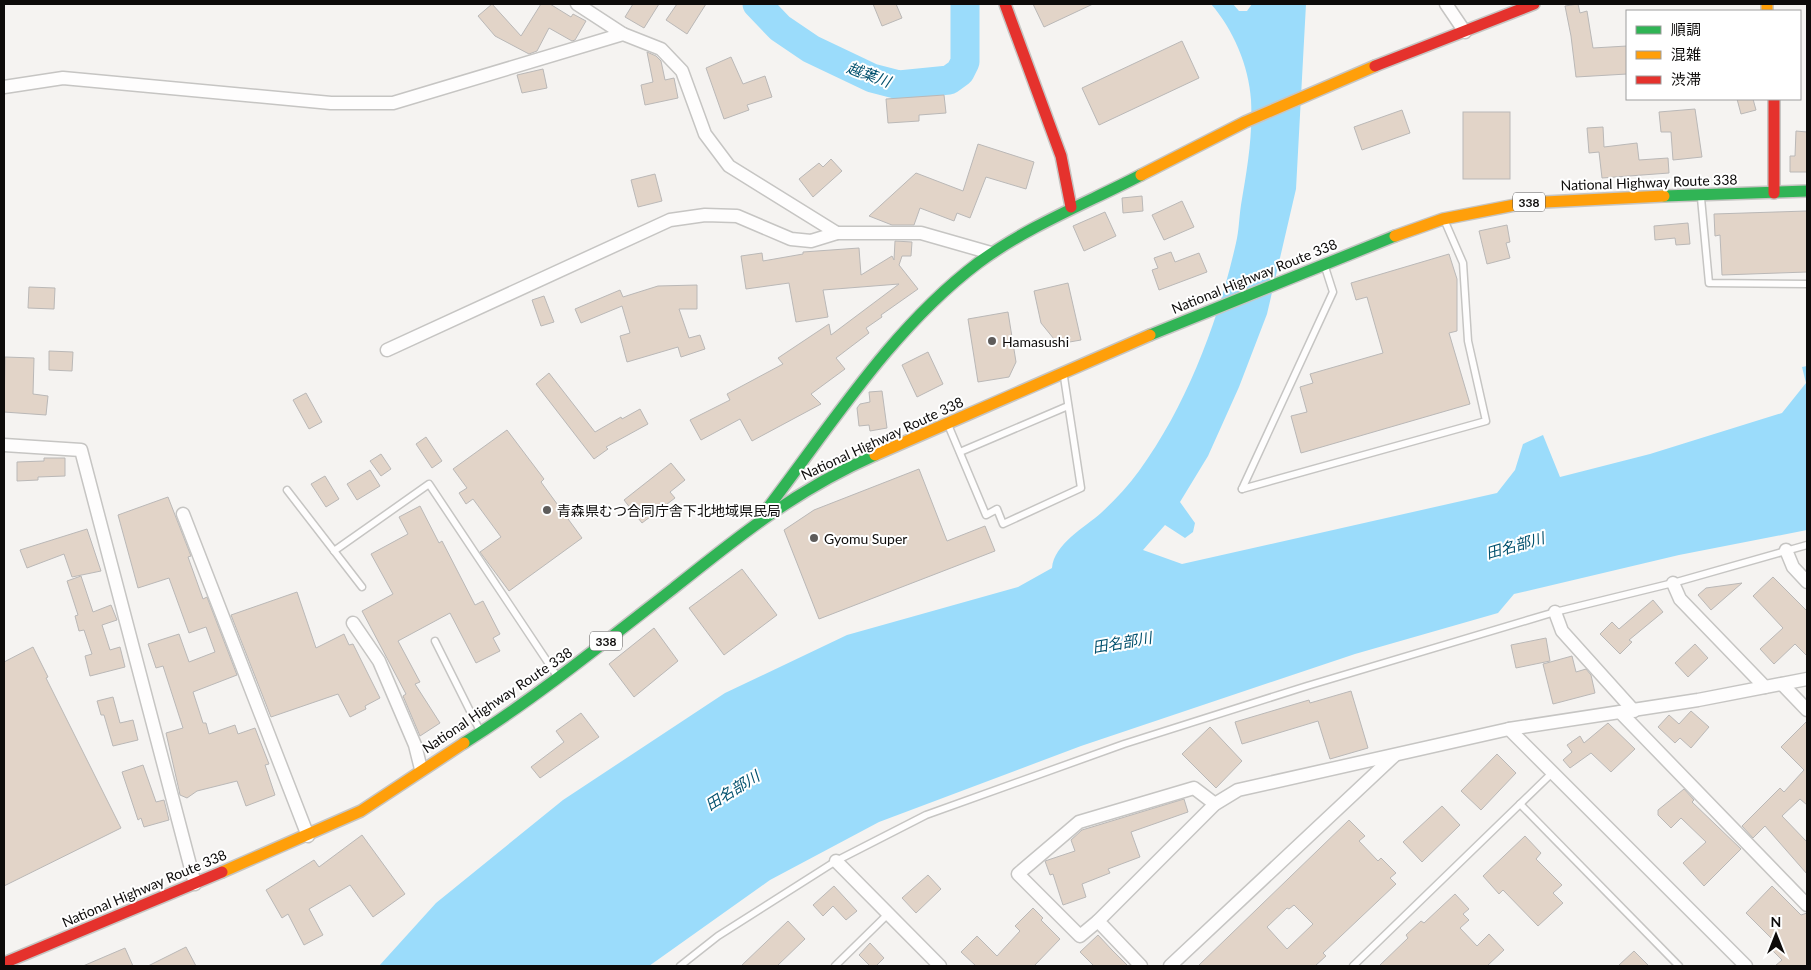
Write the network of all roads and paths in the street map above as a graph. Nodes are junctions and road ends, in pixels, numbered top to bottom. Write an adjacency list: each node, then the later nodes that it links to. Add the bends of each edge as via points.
1 (577, 4): 6 (street)
2 (1004, 4): 12 (main road, via 1061,156)
3 (1446, 4): 5 (street)
4 (1534, 4): 5 (main road)
5 (1465, 32): 12 (main road, via 1245,122)
6 (623, 34): 7 (street, via 393,103 331,103 63,78); 14 (street, via 660,49 682,71 705,134 729,166)
7 (4, 87)
8 (1774, 100): 10 (main road)
9 (1807, 191): 10 (main road, National Highway Route 338 / 338)
10 (1774, 193): 11 (main road, National Highway Route 338 / 338)
11 (1700, 195): 13 (main road, National Highway Route 338 / 338, via 1524,203); 17 (lane, via 1709,283)
12 (1071, 207): 15 (main road)
13 (1443, 218): 16 (main road, National Highway Route 338 / 338); 16 (lane, via 1463,263 1468,341 1486,421 1242,490 1333,292)
14 (837, 233): 15 (street, via 921,233); 18 (street, via 811,241 791,239 737,216 705,215 670,220)
15 (991, 253): 26 (main road, via 940,296 893,348)
16 (1324, 264): 19 (main road, National Highway Route 338 / 338)
17 (1807, 284)
18 (387, 350)
19 (1063, 373): 20 (lane); 21 (main road, National Highway Route 338 / 338)
20 (1068, 406): 23 (lane); 23 (lane, via 1081,488 1003,524 997,509 986,515)
21 (948, 423): 23 (lane); 26 (main road, National Highway Route 338 / 338, via 809,487)
22 (4, 445): 52 (street, via 81,450)
23 (960, 452)
24 (287, 490): 29 (lane)
25 (183, 514): 50 (street)
26 (760, 519): 36 (main road, National Highway Route 338 / 338)
27 (1807, 545): 28 (lane)
28 (1786, 550): 30 (street, via 1793,567); 31 (lane)
29 (334, 551): 32 (lane); 36 (lane, via 428,484)
30 (1807, 582)
31 (1673, 583): 33 (lane); 39 (street, via 1680,599)
32 (362, 587)
33 (1555, 612): 40 (street, via 1562,631); 51 (lane, via 1124,744 926,815)
34 (352, 623): 46 (street, via 379,661 415,745)
35 (436, 641): 44 (lane)
36 (558, 677): 44 (main road, National Highway Route 338 / 338)
37 (1807, 679): 38 (street)
38 (1782, 684): 39 (street); 41 (street)
39 (1765, 687): 40 (street)
40 (1634, 710): 42 (street)
41 (1807, 710)
42 (1620, 712): 43 (street); 53 (street)
43 (1509, 729): 45 (street); 47 (street)
44 (481, 732): 46 (main road, National Highway Route 338 / 338)
45 (1394, 755): 48 (street, via 1238,790); 61 (street)
46 (420, 769): 50 (main road, National Highway Route 338 / 338, via 360,811)
47 (1552, 773): 49 (lane); 64 (street)
48 (1215, 804): 55 (street); 55 (street, via 1194,788 1079,822 1018,874 1080,936)
49 (1520, 804): 62 (lane); 63 (lane)
50 (308, 836): 52 (main road, National Highway Route 338 / 338)
51 (836, 861): 54 (street); 57 (lane, via 718,936)
52 (195, 884): 56 (main road, National Highway Route 338 / 338)
53 (1807, 905)
54 (888, 914): 58 (lane); 59 (street)
55 (1098, 921): 60 (street)
56 (4, 963)
57 (680, 966)
58 (835, 966)
59 (940, 966)
60 (1141, 966)
61 (1170, 966)
62 (1353, 966)
63 (1679, 966)
64 (1746, 966)

